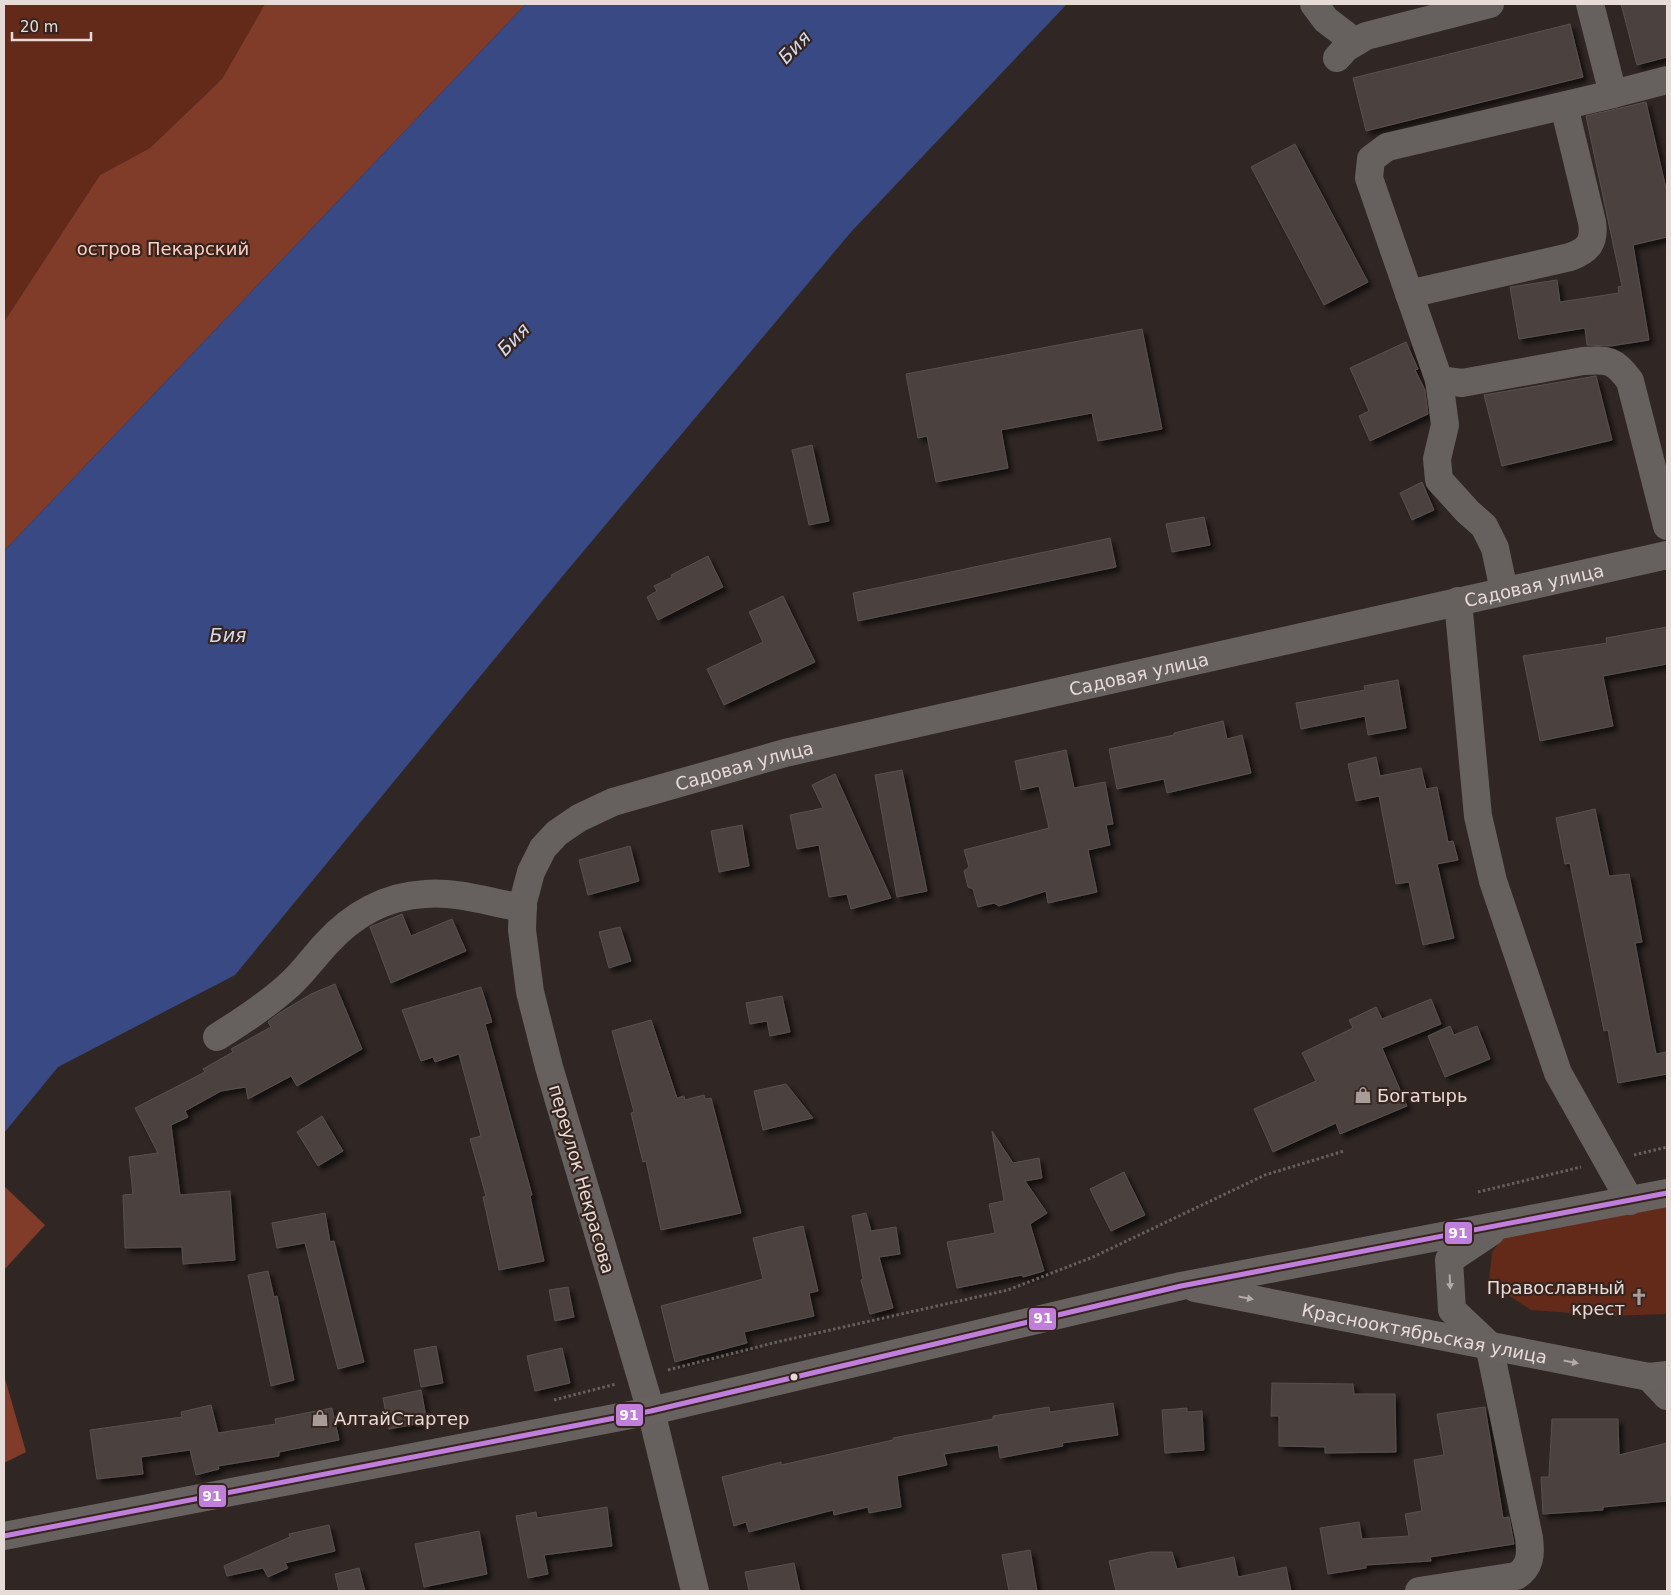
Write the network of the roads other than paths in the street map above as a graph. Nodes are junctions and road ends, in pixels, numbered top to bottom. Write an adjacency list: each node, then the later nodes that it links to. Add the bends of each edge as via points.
1 (1314, 4): 2 (street, via 1346,50 1366,36)
2 (1490, 4)
3 (1590, 4): 5 (street)
4 (1667, 80): 5 (street)
5 (1613, 94): 6 (street)
6 (1564, 106): 7 (street, via 1592,222 1594,235 1590,245 1570,257); 7 (street, via 1387,147 1371,159 1369,178)
7 (1410, 294): 8 (street)
8 (1439, 380): 9 (street, via 1462,383 1583,360 1601,359 1616,364 1630,381); 11 (street, via 1445,425 1437,459 1439,480 1484,526 1495,548)
9 (1667, 526)
10 (1667, 555): 11 (street, Садовая улица)
11 (1504, 591): 12 (street, Садовая улица)
12 (1458, 601): 13 (street, Садовая улица, via 785,753); 17 (street, via 1478,816 1493,881 1558,1073)
13 (613, 802): 14 (street, переулок Некрасова, via 579,818 542,848 531,872)
14 (523, 908): 15 (street, via 426,893 379,904 340,929 288,986 262,1008); 23 (street, переулок Некрасова, via 522,930 530,992)
15 (216, 1037)
16 (1667, 1193): 17 (main road, Краснооктябрьская улица)
17 (1630, 1201): 18 (main road, Краснооктябрьская улица)
18 (1500, 1225): 19 (main road, Краснооктябрьская улица); 20 (main road, one-way to 20, via 1449,1260 1452,1310)
19 (1181, 1286): 20 (main road, Краснооктябрьская улица, one-way to 20); 23 (main road, Краснооктябрьская улица)
20 (1489, 1346): 21 (main road, Краснооктябрьская улица, one-way to 21); 26 (street, via 1529,1538 1529,1562 1525,1571 1516,1576)
21 (1658, 1376): 22 (street)
22 (1667, 1396)
23 (651, 1412): 24 (main road, Краснооктябрьская улица); 25 (street, переулок Некрасова)
24 (4, 1536)
25 (695, 1591)
26 (1419, 1591)

